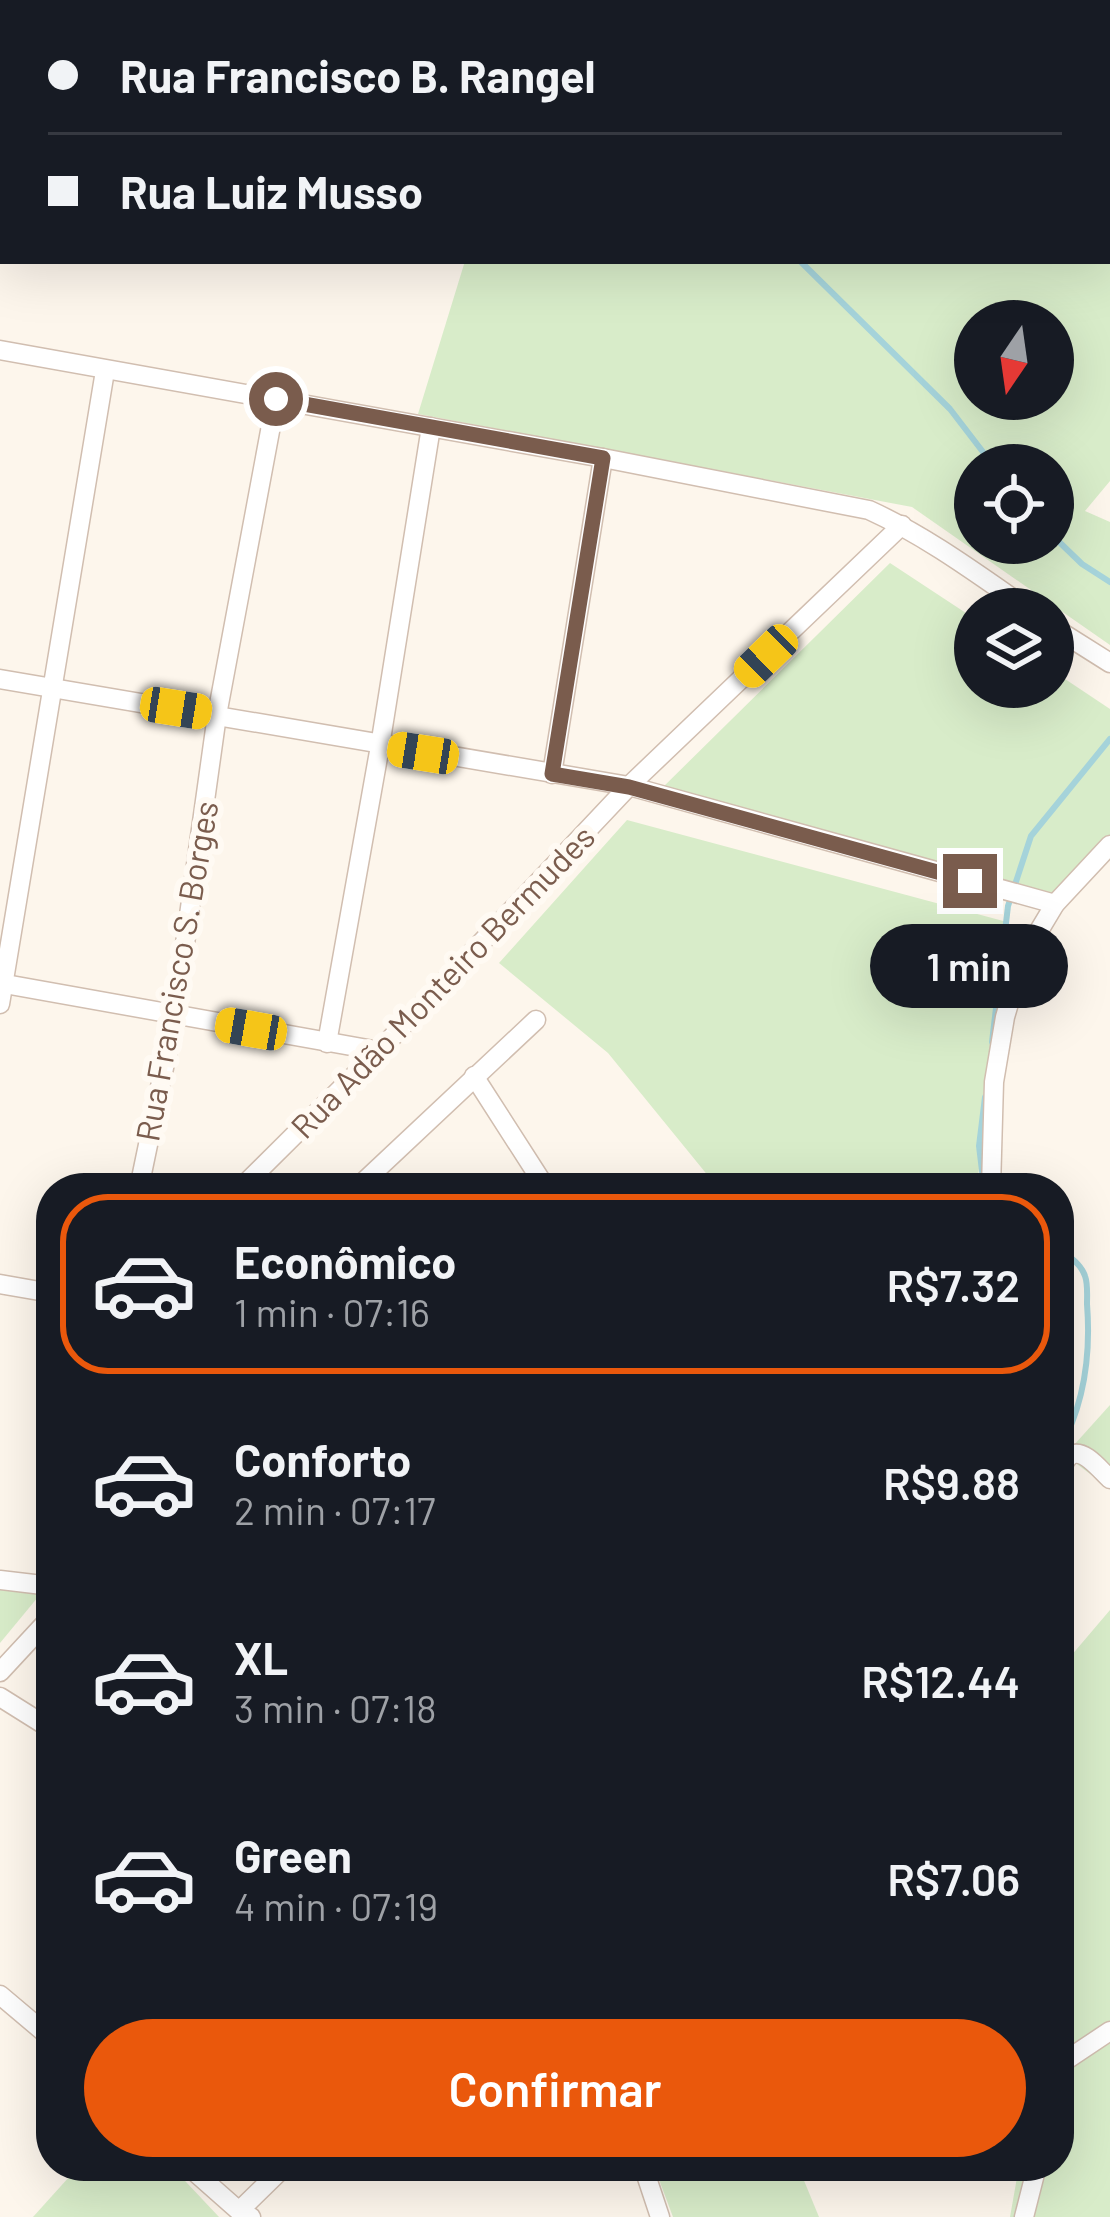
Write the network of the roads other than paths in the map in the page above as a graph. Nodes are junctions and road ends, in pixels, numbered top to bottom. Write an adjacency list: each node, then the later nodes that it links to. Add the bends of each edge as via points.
1 (0, 350): 2 (street)
2 (105, 371): 3 (street); 11 (street)
3 (276, 399): 4 (street); 12 (street, Rua Francisco S. Borges)
4 (431, 427): 5 (street); 13 (street)
5 (603, 458): 6 (street, via 868,510); 14 (street)
6 (902, 525): 7 (street); 15 (street, Rua Adão Monteiro Bermudes)
7 (996, 588)
8 (1074, 640): 9 (street)
9 (1110, 663)
10 (0, 679): 11 (street)
11 (51, 688): 12 (street); 18 (street)
12 (218, 715): 13 (street); 20 (street, Rua Francisco S. Borges)
13 (380, 746): 14 (street); 22 (street)
14 (552, 774): 15 (street)
15 (629, 787): 17 (street); 23 (street, Rua Adão Monteiro Bermudes)
16 (1110, 845): 17 (street)
17 (1055, 904): 29 (street, via 1022,958 1005,1017)
18 (2, 983): 19 (street); 20 (street)
19 (0, 1004)
20 (175, 1015): 22 (street); 25 (street, Rua Francisco S. Borges)
21 (536, 1020): 24 (street)
22 (327, 1043): 23 (street)
23 (379, 1051): 26 (street, Rua Adão Monteiro Bermudes)
24 (474, 1076): 27 (street); 28 (street)
25 (142, 1173)
26 (256, 1173)
27 (373, 1173)
28 (536, 1173)
29 (991, 1173)
30 (0, 1284): 31 (street)
31 (36, 1290)
32 (1074, 1459): 33 (street, via 1082,1455)
33 (1110, 1479)
34 (0, 1580): 35 (street)
35 (36, 1584)
36 (36, 1633): 37 (street)
37 (0, 1672)
38 (0, 1697): 39 (street)
39 (36, 1720)
40 (0, 1996): 41 (street)
41 (36, 2026)
42 (1110, 2031): 43 (street)
43 (1074, 2054)
44 (206, 2181): 48 (street)
45 (272, 2181): 48 (street)
46 (648, 2181): 49 (street)
47 (1033, 2181): 50 (street)
48 (245, 2214)
49 (660, 2217)
50 (1024, 2217)

